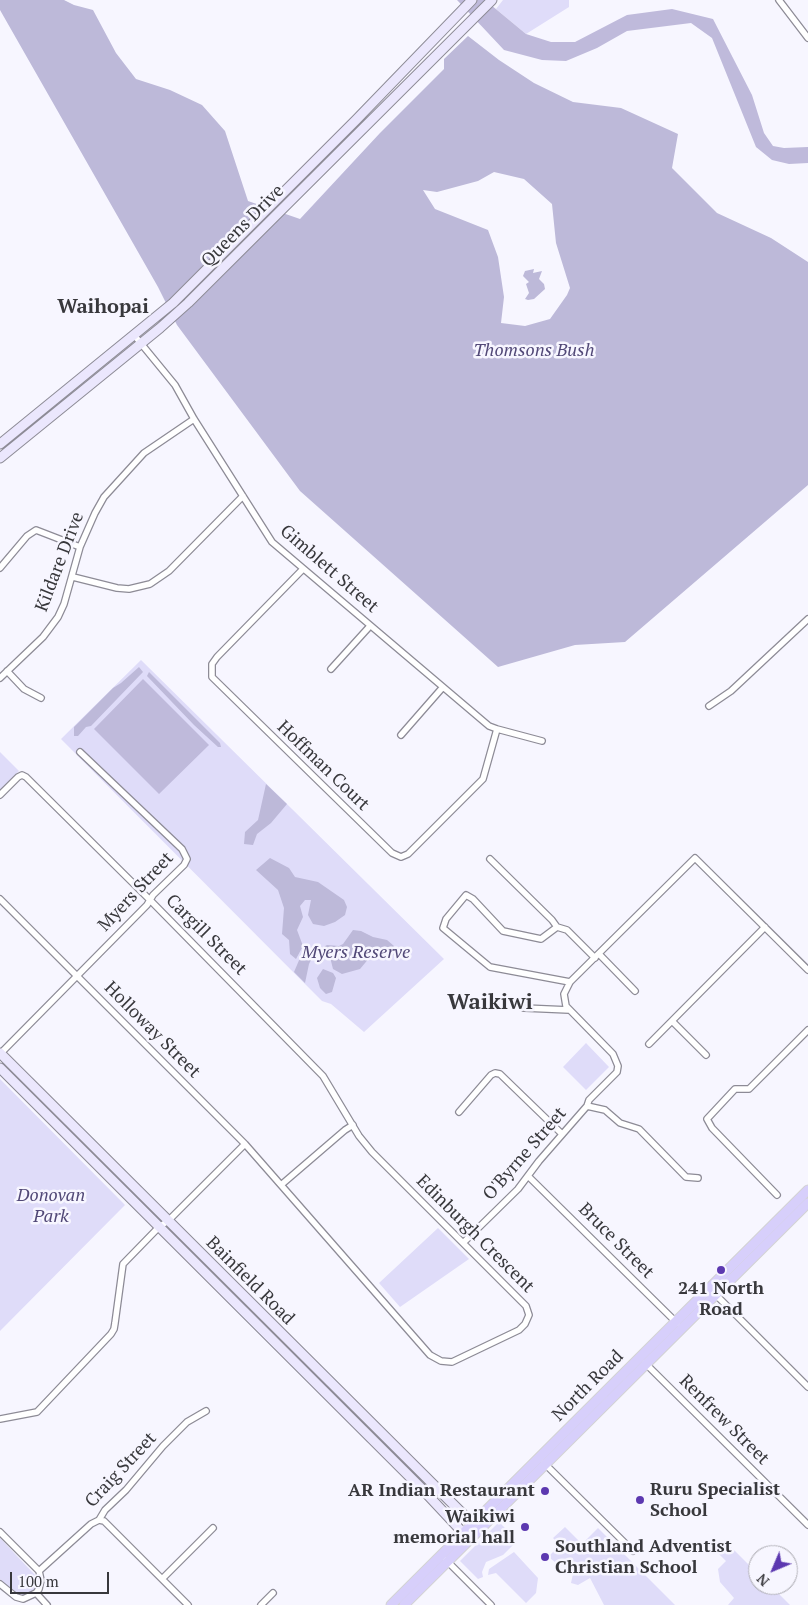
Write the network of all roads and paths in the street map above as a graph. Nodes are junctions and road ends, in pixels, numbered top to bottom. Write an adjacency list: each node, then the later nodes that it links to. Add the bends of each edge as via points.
1 (472, 0): 5 (main road, Queens Drive)
2 (780, 0): 4 (street)
3 (491, 1): 6 (main road, Queens Drive)
4 (808, 38)
5 (356, 120): 6 (main road); 7 (main road, Queens Drive, via 173,303)
6 (364, 128): 8 (main road, Queens Drive, via 203,289)
7 (134, 335): 8 (street, Gimblett Street); 10 (main road, Queens Drive)
8 (141, 344): 9 (street, Gimblett Street, via 175,386); 11 (main road, Queens Drive)
9 (194, 419): 12 (street, Gimblett Street); 13 (street, Kildare Drive, via 144,454 112,487 95,513)
10 (0, 444)
11 (0, 458)
12 (243, 496): 15 (street, Gimblett Street, via 272,542); 16 (street, via 169,571 150,584 128,590)
13 (80, 547): 14 (street, via 36,530); 16 (street, Kildare Drive)
14 (0, 568)
15 (303, 569): 18 (street, Gimblett Street); 25 (street, Hoffman Court, via 217,657 212,664 212,677 392,853 401,857 411,852 483,779)
16 (72, 577): 20 (street, Kildare Drive, via 58,617 43,637)
17 (808, 620): 24 (street, via 731,691)
18 (370, 626): 19 (street); 22 (street, Gimblett Street)
19 (331, 669)
20 (7, 671): 21 (street, Kildare Drive); 23 (street, via 22,687)
21 (0, 678)
22 (443, 686): 25 (street, Gimblett Street); 26 (street)
23 (41, 698)
24 (709, 706)
25 (497, 729): 27 (street, Gimblett Street)
26 (401, 735)
27 (542, 741)
28 (80, 752): 32 (street, Myers Street, via 186,854 184,865)
29 (0, 795): 32 (street, Cargill Street, via 18,777 26,777)
30 (490, 860): 33 (street)
31 (0, 899): 37 (street, Holloway Street)
32 (150, 900): 37 (street, Myers Street); 50 (street, Cargill Street, via 324,1076)
33 (557, 927): 35 (street, via 567,930); 38 (street, via 541,939 503,931 466,895 446,919 443,928 490,967)
34 (765, 927): 35 (street, via 695,858); 36 (street); 42 (street)
35 (597, 956): 38 (street); 39 (street)
36 (808, 970)
37 (77, 976): 45 (street, Myers Street); 53 (street, Holloway Street)
38 (570, 982): 41 (street, via 564,994)
39 (634, 990)
40 (524, 1008): 41 (street)
41 (569, 1010): 48 (street, O'Byrne Street, via 613,1054 618,1066 617,1072)
42 (672, 1021): 44 (street); 46 (street)
43 (808, 1030): 59 (street, via 749,1089 735,1089 707,1119)
44 (649, 1044)
45 (0, 1054): 52 (main road, Bainfield Road)
46 (706, 1055)
47 (0, 1068): 54 (main road, Bainfield Road)
48 (587, 1106): 51 (street, O'Byrne Street); 56 (street, via 605,1110 620,1122 639,1129 686,1177)
49 (458, 1112): 51 (street, via 488,1078 495,1073 500,1074)
50 (353, 1125): 57 (street); 63 (street, Edinburgh Crescent, via 372,1152)
51 (562, 1134): 55 (street, O'Byrne Street)
52 (85, 1138): 54 (main road); 61 (main road, Bainfield Road)
53 (245, 1144): 57 (street, Holloway Street); 61 (street)
54 (78, 1146): 62 (main road, Bainfield Road)
55 (528, 1176): 63 (street, O'Byrne Street); 67 (street, Bruce Street)
56 (698, 1178)
57 (282, 1185): 63 (street, Edinburgh Crescent, via 430,1355 447,1362 519,1330 529,1315 526,1306)
58 (808, 1190): 64 (main road, North Road)
59 (777, 1195)
60 (808, 1204): 64 (main road, North Road)
61 (168, 1222): 62 (street); 65 (main road, Bainfield Road)
62 (158, 1227): 66 (main road, Bainfield Road); 71 (street, via 123,1264 111,1334 37,1412)
63 (463, 1243)
64 (712, 1292): 67 (main road, North Road); 69 (street)
65 (248, 1301): 66 (main road); 72 (main road, Bainfield Road)
66 (240, 1308): 73 (main road, Bainfield Road)
67 (679, 1325): 68 (main road, North Road)
68 (643, 1361): 74 (main road, North Road); 78 (street, Renfrew Street)
69 (808, 1387)
70 (206, 1411): 77 (street, Craig Street, via 187,1422 163,1446)
71 (0, 1419)
72 (372, 1425): 73 (main road); 75 (main road, Bainfield Road)
73 (364, 1432): 76 (main road, Bainfield Road)
74 (542, 1461): 79 (main road, North Road); 84 (street)
75 (443, 1494): 76 (main road); 79 (main road, Bainfield Road)
76 (434, 1502): 82 (main road, Bainfield Road)
77 (99, 1520): 87 (street, Craig Street); 88 (street, via 104,1521)
78 (808, 1525)
79 (476, 1527): 82 (main road, North Road); 83 (main road, North Road)
80 (213, 1528): 88 (street)
81 (0, 1532): 87 (street)
82 (463, 1533): 83 (main road, Bainfield Road); 85 (main road, North Road)
83 (470, 1540): 86 (main road, North Road)
84 (633, 1552)
85 (441, 1555): 86 (street); 95 (main road, North Road)
86 (448, 1562): 96 (main road, North Road); 97 (street)
87 (39, 1571): 90 (street, via 41,1580)
88 (162, 1580): 93 (street)
89 (0, 1584): 90 (street, via 16,1597 24,1599)
90 (36, 1593): 92 (street)
91 (273, 1593): 94 (street)
92 (47, 1605)
93 (188, 1605)
94 (261, 1605)
95 (391, 1605)
96 (404, 1605)
97 (490, 1605)

